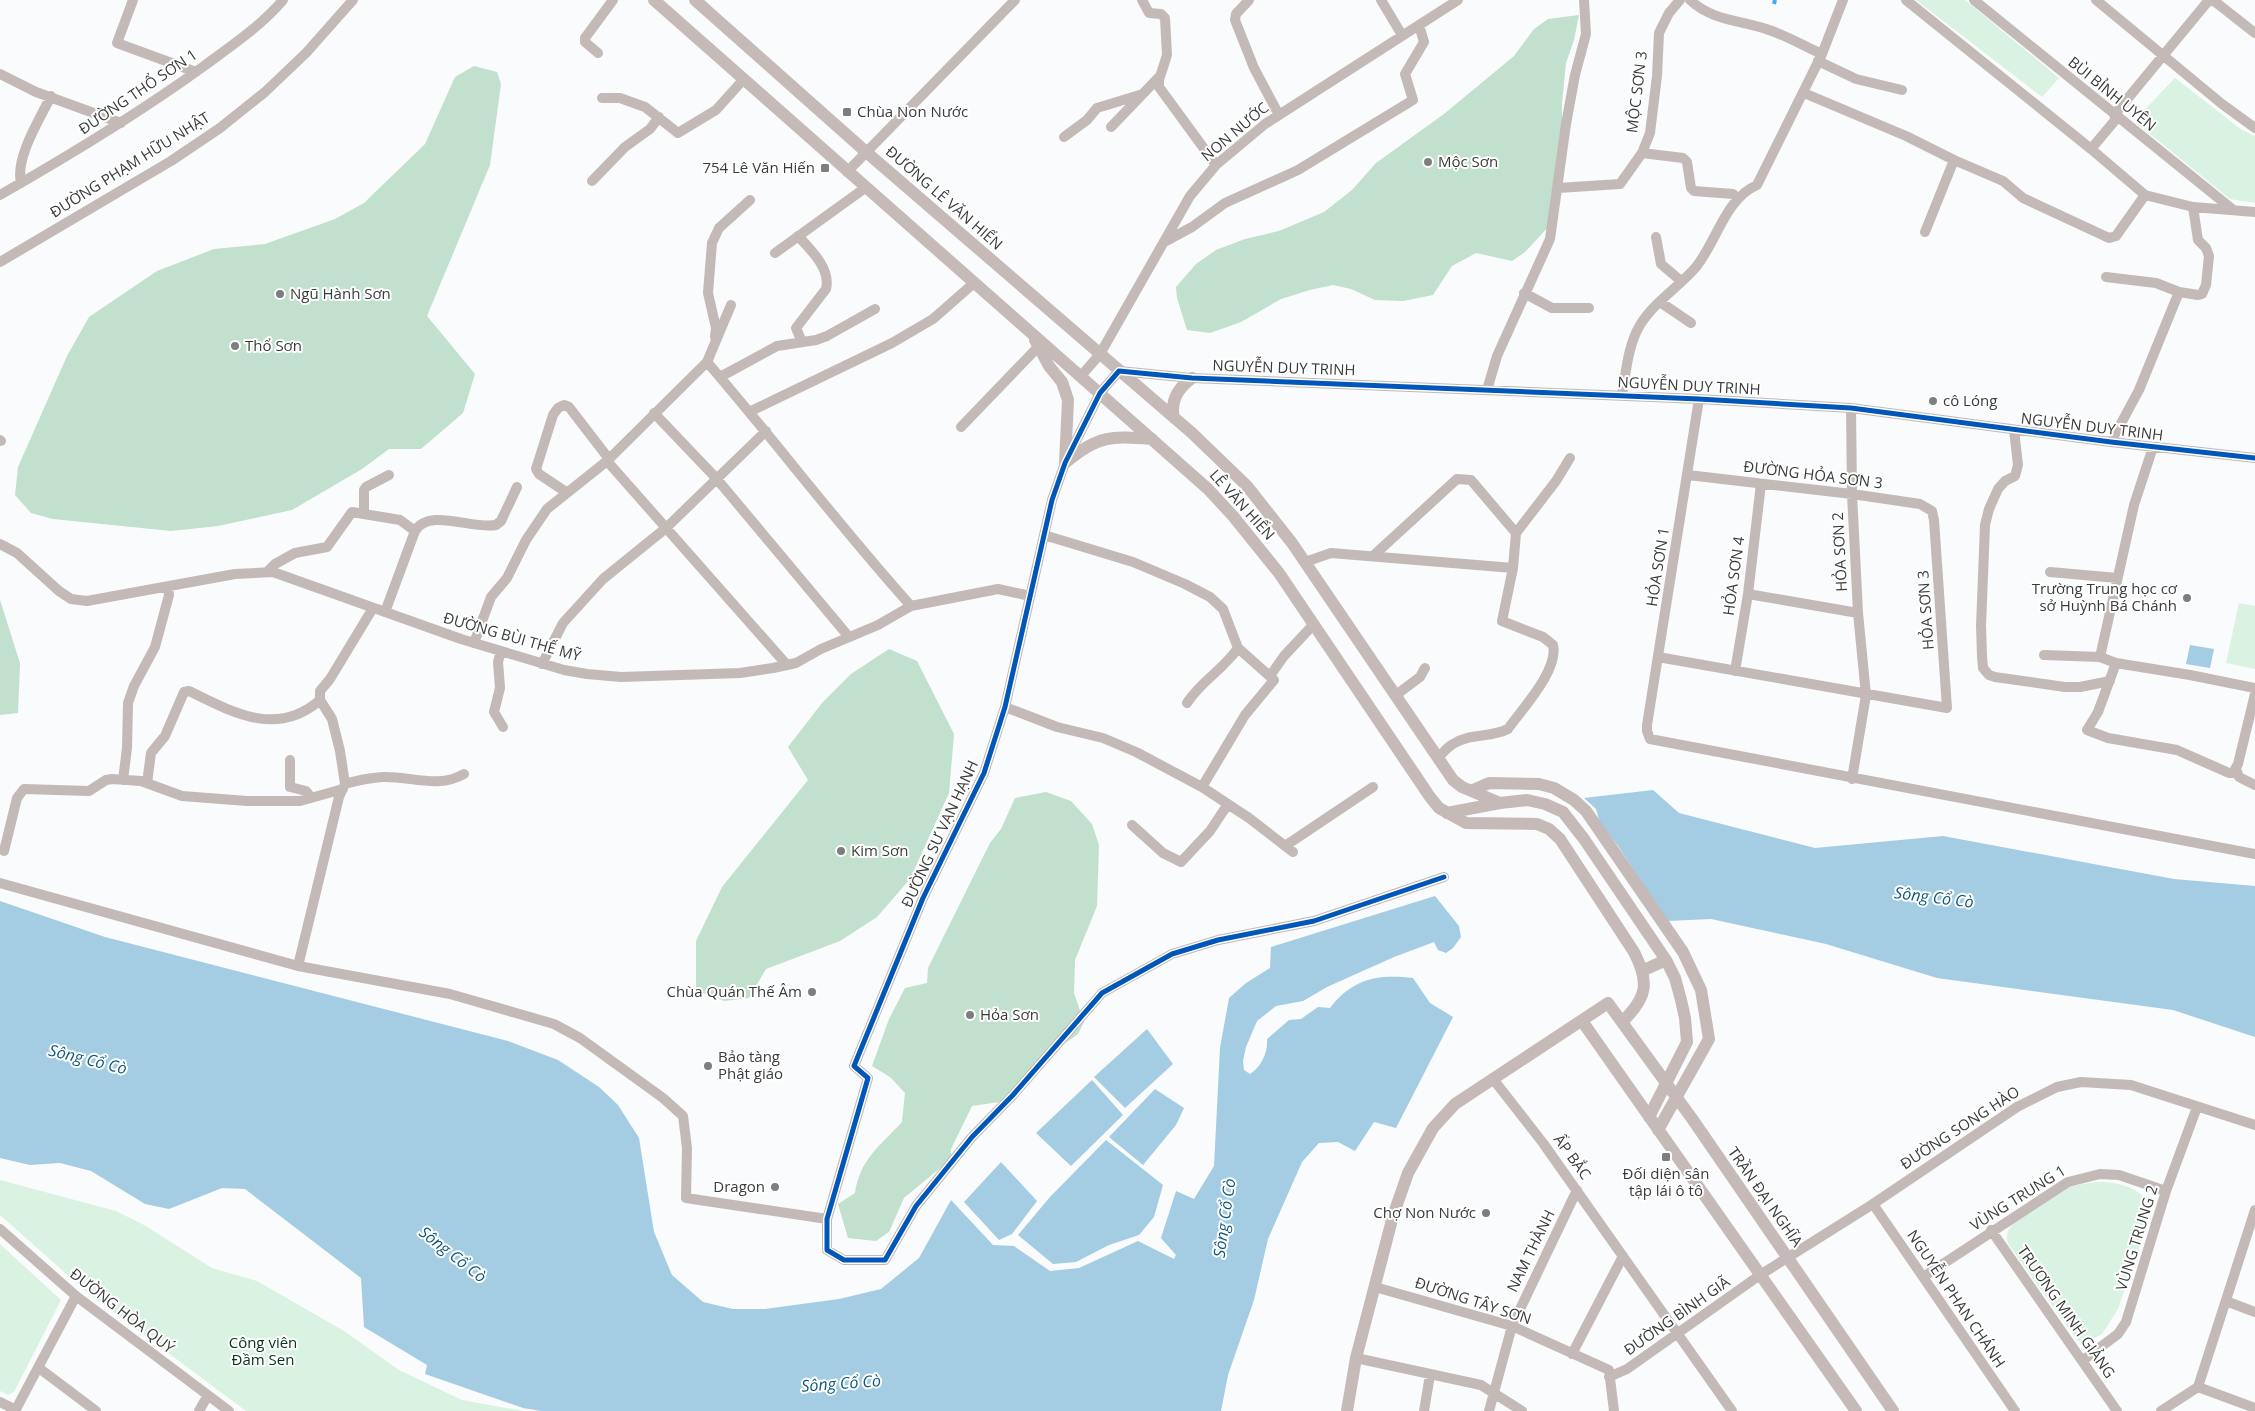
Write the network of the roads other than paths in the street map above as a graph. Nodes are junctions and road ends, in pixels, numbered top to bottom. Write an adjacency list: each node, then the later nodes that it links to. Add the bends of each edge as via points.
1 (133, 0): 27 (street, via 116,43)
2 (283, 0): 27 (street, ĐƯỜNG THỔ SƠN 1, via 243,37)
3 (353, 0): 65 (street, ĐƯỜNG PHẠM HỮU NHẬT, via 306,53 220,128 171,161)
4 (612, 0): 24 (street, via 585,38 585,42)
5 (654, 0): 30 (main road)
6 (694, 0): 44 (main road, ĐƯỜNG LÊ VĂN HIẾN)
7 (1015, 0): 44 (street)
8 (1142, 0): 29 (street, via 1149,13 1161,14 1165,18 1167,55)
9 (1249, 0): 36 (street, via 1236,14 1235,20 1254,68)
10 (1381, 0): 23 (street)
11 (1458, 0): 21 (street, NON NƯỚC)
12 (1584, 0): 52 (street, via 1586,34 1566,124)
13 (1680, 0): 45 (street, MỘC SƠN 3, via 1659,33 1650,133)
14 (1843, 0): 26 (street)
15 (1906, 0): 43 (street)
16 (1974, 0): 37 (street, BÙI BỈNH UYÊN)
17 (2096, 0): 25 (street)
18 (2209, 0): 25 (street)
19 (2213, 0): 22 (street)
20 (1693, 1): 26 (street, via 1714,16 1766,29)
21 (1419, 25): 23 (street, NON NƯỚC); 63 (street, via 1424,42 1405,74 1414,100 1298,170 1218,207 1192,227)
22 (2255, 33)
23 (1402, 35): 36 (street, NON NƯỚC)
24 (598, 53)
25 (2164, 55): 37 (street); 41 (street)
26 (1820, 58): 31 (street, via 1856,78); 32 (street)
27 (196, 72): 39 (street, ĐƯỜNG THỔ SƠN 1)
28 (0, 74): 34 (street)
29 (1161, 75): 33 (street); 47 (street, via 1159,87)
30 (743, 80): 38 (street, via 716,110 678,133); 48 (main road)
31 (1902, 90)
32 (1804, 93): 46 (street); 55 (street, via 1757,185)
33 (1143, 94): 40 (street); 42 (street, via 1097,108)
34 (51, 96): 39 (street); 50 (street, via 27,147 21,166)
35 (602, 98): 38 (street, via 620,98 645,107)
36 (1279, 115): 47 (street, NON NƯỚC)
37 (2115, 116): 43 (street); 58 (street, BÙI BỈNH UYÊN)
38 (659, 117): 49 (street)
39 (121, 123): 50 (street, ĐƯỜNG THỔ SƠN 1)
40 (1111, 127)
41 (2255, 128)
42 (1064, 137)
43 (2091, 149): 54 (street)
44 (866, 151): 48 (street); 80 (main road, ĐƯỜNG LÊ VĂN HIẾN)
45 (1642, 153): 52 (street, MỘC SƠN 3, via 1620,184); 55 (street, via 1683,158 1687,162 1694,191 1733,194)
46 (1954, 160): 54 (street, via 2003,181 2023,198 2109,238 2116,236); 60 (street)
47 (1216, 165): 63 (street, NON NƯỚC, via 1190,196)
48 (847, 172): 51 (main road)
49 (592, 181)
50 (21, 183): 53 (street, ĐƯỜNG THỔ SƠN 1)
51 (865, 188): 61 (street); 68 (main road)
52 (1558, 188): 70 (street, via 1550,239)
53 (0, 195)
54 (2145, 195): 57 (street)
55 (1737, 198): 67 (street, via 1707,252)
56 (750, 200): 78 (street, via 719,228 712,243 708,294 716,328)
57 (2192, 207): 58 (street); 69 (street, via 2198,240 2209,256 2206,285 2198,296)
58 (2233, 210): 59 (street)
59 (2255, 212)
60 (1924, 232)
61 (798, 236): 64 (street); 77 (street, via 820,263 828,281 826,289 796,328)
62 (1656, 237): 67 (street, via 1661,264)
63 (1166, 241): 80 (street, NON NƯỚC)
64 (775, 253)
65 (0, 262)
66 (2106, 277): 69 (street, via 2156,283)
67 (1681, 281): 71 (street)
68 (974, 283): 76 (main road, LÊ VĂN HIẾN); 91 (street, via 933,319 892,343)
69 (2180, 292): 98 (street, via 2139,390)
70 (1524, 293): 73 (street, via 1552,308); 86 (street, via 1497,356)
71 (1660, 302): 75 (street); 88 (street, via 1640,325 1633,342)
72 (731, 305): 78 (street)
73 (1589, 308)
74 (875, 309): 77 (street, via 827,336)
75 (1691, 323)
76 (1030, 332): 79 (main road); 83 (main road, LÊ VĂN HIẾN)
77 (802, 342): 84 (street, via 777,346)
78 (714, 346): 81 (street)
79 (1038, 347): 94 (street); 103 (main road, via 1062,382 1068,400)
80 (1100, 354): 82 (main road, ĐƯỜNG LÊ VĂN HIẾN); 83 (street, NON NƯỚC)
81 (707, 362): 84 (street); 92 (street)
82 (1119, 371): 85 (street, NGUYỄN DUY TRINH); 87 (street, ĐƯỜNG SƯ VẠN HẠNH); 93 (main road, ĐƯỜNG LÊ VĂN HIẾN)
83 (1081, 376): 87 (main road, LÊ VĂN HIẾN)
84 (720, 377): 91 (street)
85 (1192, 378): 86 (street, NGUYỄN DUY TRINH); 93 (main road, via 1177,394 1172,408)
86 (1487, 390): 88 (street, NGUYỄN DUY TRINH)
87 (1100, 393): 97 (main road, LÊ VĂN HIẾN); 103 (street, ĐƯỜNG SƯ VẠN HẠNH)
88 (1622, 395): 89 (street, NGUYỄN DUY TRINH)
89 (1699, 398): 90 (street, NGUYỄN DUY TRINH); 105 (street, HỎA SƠN 1)
90 (1852, 408): 95 (street, NGUYỄN DUY TRINH); 110 (street, HỎA SƠN 2)
91 (749, 412): 96 (street)
92 (654, 413): 102 (street); 106 (street)
93 (1174, 418): 119 (main road, LÊ VĂN HIẾN, via 1246,486)
94 (961, 427)
95 (2014, 430): 98 (street, NGUYỄN DUY TRINH); 145 (street, via 2018,465 2015,476 1998,489 1985,525 1981,626 1983,668 1988,675 1995,677 2065,687)
96 (766, 431): 106 (street); 127 (street, via 864,554)
97 (1152, 439): 103 (main road, via 1114,436 1085,446); 131 (main road, LÊ VĂN HIẾN, via 1233,516 1279,573)
98 (2111, 442): 99 (street, NGUYỄN DUY TRINH)
99 (2153, 447): 101 (street, NGUYỄN DUY TRINH); 123 (street, via 2134,505)
100 (1570, 458): 115 (street)
101 (2255, 458)
102 (608, 460): 109 (street); 109 (street, via 569,406 558,408 536,469); 113 (street)
103 (1065, 464): 116 (street, ĐƯỜNG SƯ VẠN HẠNH)
104 (389, 475): 112 (street, via 364,490)
105 (1688, 475): 107 (street, ĐƯỜNG HỎA SƠN 3); 137 (street, HỎA SƠN 1)
106 (716, 478): 113 (street); 132 (street)
107 (1761, 484): 110 (street, ĐƯỜNG HỎA SƠN 3); 125 (street, HỎA SƠN 4)
108 (517, 487): 114 (street, via 496,525 429,520)
109 (566, 492): 133 (street, via 547,509 491,597)
110 (1852, 494): 111 (street, ĐƯỜNG HỎA SƠN 3, via 1920,504); 130 (street, HỎA SƠN 2)
111 (1932, 511): 147 (street, HỎA SƠN 3, via 1947,708)
112 (364, 513): 114 (street, via 400,520); 121 (street, via 349,514 324,548 294,553)
113 (666, 528): 140 (street, via 603,579 563,623); 141 (street)
114 (415, 531): 129 (street)
115 (1516, 533): 118 (street, via 1471,480 1457,479); 120 (street)
116 (1044, 534): 126 (street, ĐƯỜNG SƯ VẠN HẠNH); 134 (street, via 1132,562 1210,596 1223,609)
117 (0, 544): 124 (street, ĐƯỜNG BÙI THẾ MỸ, via 17,553 71,598 87,601)
118 (1373, 556): 119 (street, via 1331,553); 120 (street)
119 (1305, 562): 149 (main road, LÊ VĂN HIẾN)
120 (1513, 568): 154 (street, via 1502,621 1548,640 1553,645 1553,659 1545,677 1508,729 1462,739)
121 (268, 571): 124 (street, ĐƯỜNG BÙI THẾ MỸ); 128 (street, ĐƯỜNG BÙI THẾ MỸ)
122 (2050, 572): 123 (street)
123 (2117, 578): 138 (street)
124 (168, 587): 159 (street, via 155,647 128,703 128,748)
125 (1748, 594): 130 (street); 143 (street, HỎA SƠN 4)
126 (1030, 596): 127 (street, ĐƯỜNG BÙI THẾ MỸ, via 998,589); 152 (street, ĐƯỜNG SƯ VẠN HẠNH)
127 (911, 606): 132 (street, ĐƯỜNG BÙI THẾ MỸ)
128 (373, 608): 129 (street, ĐƯỜNG BÙI THẾ MỸ); 150 (street, via 330,680 320,691)
129 (384, 612): 133 (street, ĐƯỜNG BÙI THẾ MỸ)
130 (1858, 613): 147 (street, HỎA SƠN 2)
131 (1314, 624): 144 (street); 169 (main road, LÊ VĂN HIẾN, via 1430,798)
132 (849, 637): 141 (street, ĐƯỜNG BÙI THẾ MỸ)
133 (474, 643): 135 (street, ĐƯỜNG BÙI THẾ MỸ)
134 (1238, 648): 144 (street); 151 (street, via 1220,671 1199,686)
135 (501, 651): 140 (street, ĐƯỜNG BÙI THẾ MỸ); 153 (street, via 498,662 500,688 494,712)
136 (2044, 655): 138 (street)
137 (1658, 657): 143 (street); 158 (street, HỎA SƠN 1, via 1647,725 1650,739)
138 (2100, 657): 139 (street)
139 (2116, 663): 145 (street); 146 (street)
140 (542, 664): 141 (street, ĐƯỜNG BÙI THẾ MỸ, via 587,674 621,677 740,673)
141 (787, 665)
142 (1425, 668): 149 (street, via 1420,677)
143 (1736, 672): 147 (street)
144 (1270, 676): 164 (street, via 1274,680 1245,715)
145 (2110, 681): 156 (street, via 2098,712 2086,730 2108,738 2177,750 2229,773)
146 (2255, 688)
147 (1866, 694): 158 (street, HỎA SƠN 2)
148 (2255, 694): 156 (street)
149 (1396, 695): 154 (main road, LÊ VĂN HIẾN)
150 (320, 700): 160 (street, via 291,716 258,720 236,714 189,691 184,692 166,736 151,753); 162 (street, via 332,719)
151 (1187, 703)
152 (1005, 706): 164 (street, via 1057,727 1103,738); 191 (street, ĐƯỜNG SƯ VẠN HẠNH, via 984,773 923,898 854,1066 868,1078)
153 (503, 727)
154 (1438, 758): 165 (main road, LÊ VĂN HIẾN, via 1453,780)
155 (290, 760): 166 (street, via 290,787 306,791)
156 (2236, 769): 161 (street, via 2239,778)
157 (464, 774): 162 (street, via 449,781 385,777 363,779)
158 (1852, 779): 172 (street)
159 (123, 780): 160 (street); 171 (street, via 106,780 89,791 21,790)
160 (147, 783): 166 (street, via 171,793 202,798 286,801)
161 (2255, 785)
162 (344, 787): 166 (street); 176 (street)
163 (1373, 787): 168 (street, via 1289,849)
164 (1202, 788): 168 (street)
165 (1470, 791): 167 (main road); 182 (main road, via 1489,783 1539,784 1554,788 1574,800 1586,811 1683,952 1701,990 1709,1039)
166 (312, 798)
167 (1500, 803): 169 (main road); 175 (main road, via 1527,800 1563,812)
168 (1228, 804): 170 (street, via 1210,831 1181,862 1164,853)
169 (1447, 813): 177 (main road, LÊ VĂN HIẾN, via 1466,823 1537,824 1549,829 1569,852)
170 (1132, 825)
171 (4, 851)
172 (2255, 854)
173 (1444, 877): 191 (street, via 1314,921 1218,940 1172,954 1102,993 940,1175 916,1206 885,1260 844,1260 827,1250)
174 (0, 882): 176 (street)
175 (1666, 960): 177 (main road); 181 (main road, via 1681,1000 1686,1042)
176 (298, 966): 191 (street, via 450,994 554,1024 580,1038 683,1116 687,1148 686,1198)
177 (1644, 970): 179 (main road, via 1642,996)
178 (1582, 1020): 179 (main road, TRẦN ĐẠI NGHĨA, via 1608,1003); 180 (main road); 184 (main road)
179 (1622, 1022): 181 (main road, TRẦN ĐẠI NGHĨA)
180 (1493, 1078): 187 (street, ẤP BẮC); 198 (main road, via 1455,1104 1420,1148 1393,1216)
181 (1666, 1084): 182 (main road, TRẦN ĐẠI NGHĨA); 184 (main road)
182 (1676, 1098): 186 (main road); 195 (main road, TRẦN ĐẠI NGHĨA)
183 (2197, 1107): 185 (street, ĐƯỜNG SONG HÀO); 188 (street, VÙNG TRUNG 2); 189 (street, ĐƯỜNG SONG HÀO, via 2131,1085 2110,1082 2081,1082 2057,1087 2017,1107)
184 (1650, 1117): 186 (main road)
185 (2255, 1125)
186 (1658, 1130): 196 (main road)
187 (1577, 1190): 194 (street, ẤP BẮC); 202 (street, NAM THÀNH)
188 (2166, 1191): 193 (street, VÙNG TRUNG 1, via 2119,1175 2084,1176 2054,1190); 206 (street, VÙNG TRUNG 2, via 2126,1322 2118,1334)
189 (1873, 1204): 195 (street, ĐƯỜNG SONG HÀO); 197 (street, NGUYỄN PHAN CHÁNH)
190 (2254, 1216): 200 (street)
191 (826, 1220)
192 (0, 1229): 199 (street, ĐƯỜNG HÒA QUÝ)
193 (1991, 1230): 197 (street, VÙNG TRUNG 1); 206 (street, TRƯƠNG MINH GIẢNG)
194 (1623, 1256): 203 (street, ẤP BẮC); 204 (street)
195 (1787, 1258): 196 (street, ĐƯỜNG SONG HÀO); 226 (main road, TRẦN ĐẠI NGHĨA)
196 (1760, 1275): 203 (street, ĐƯỜNG BÌNH GIÃ); 225 (main road)
197 (1923, 1277): 227 (street, NGUYỄN PHAN CHÁNH)
198 (1375, 1286): 202 (street, ĐƯỜNG TÂY SƠN); 205 (main road)
199 (76, 1296): 207 (street); 212 (street, ĐƯỜNG HÒA QUÝ)
200 (2226, 1301): 201 (street); 210 (street)
201 (2255, 1312)
202 (1512, 1326): 204 (street, ĐƯỜNG TÂY SƠN); 211 (street, NAM THÀNH)
203 (1678, 1333): 209 (street, ĐƯỜNG BÌNH GIÃ, via 1627,1369); 224 (street, ẤP BẮC)
204 (1572, 1354): 209 (street, ĐƯỜNG TÂY SƠN, via 1609,1370)
205 (1356, 1358): 208 (street); 219 (main road)
206 (2082, 1361): 228 (street, TRƯƠNG MINH GIẢNG)
207 (38, 1368): 215 (street); 216 (street)
208 (1430, 1374): 211 (street, via 1481,1385); 220 (street)
209 (1609, 1377): 223 (street)
210 (2198, 1387): 214 (street); 229 (street)
211 (1494, 1393): 221 (street, NAM THÀNH); 222 (street)
212 (208, 1395): 217 (street); 218 (street, ĐƯỜNG HÒA QUÝ)
213 (0, 1402): 215 (street)
214 (2255, 1408)
215 (16, 1411)
216 (96, 1411)
217 (200, 1411)
218 (229, 1411)
219 (1347, 1411)
220 (1424, 1411)
221 (1489, 1411)
222 (1522, 1411)
223 (1614, 1411)
224 (1732, 1411)
225 (1856, 1411)
226 (1893, 1411)
227 (2015, 1411)
228 (2117, 1411)
229 (2161, 1411)

